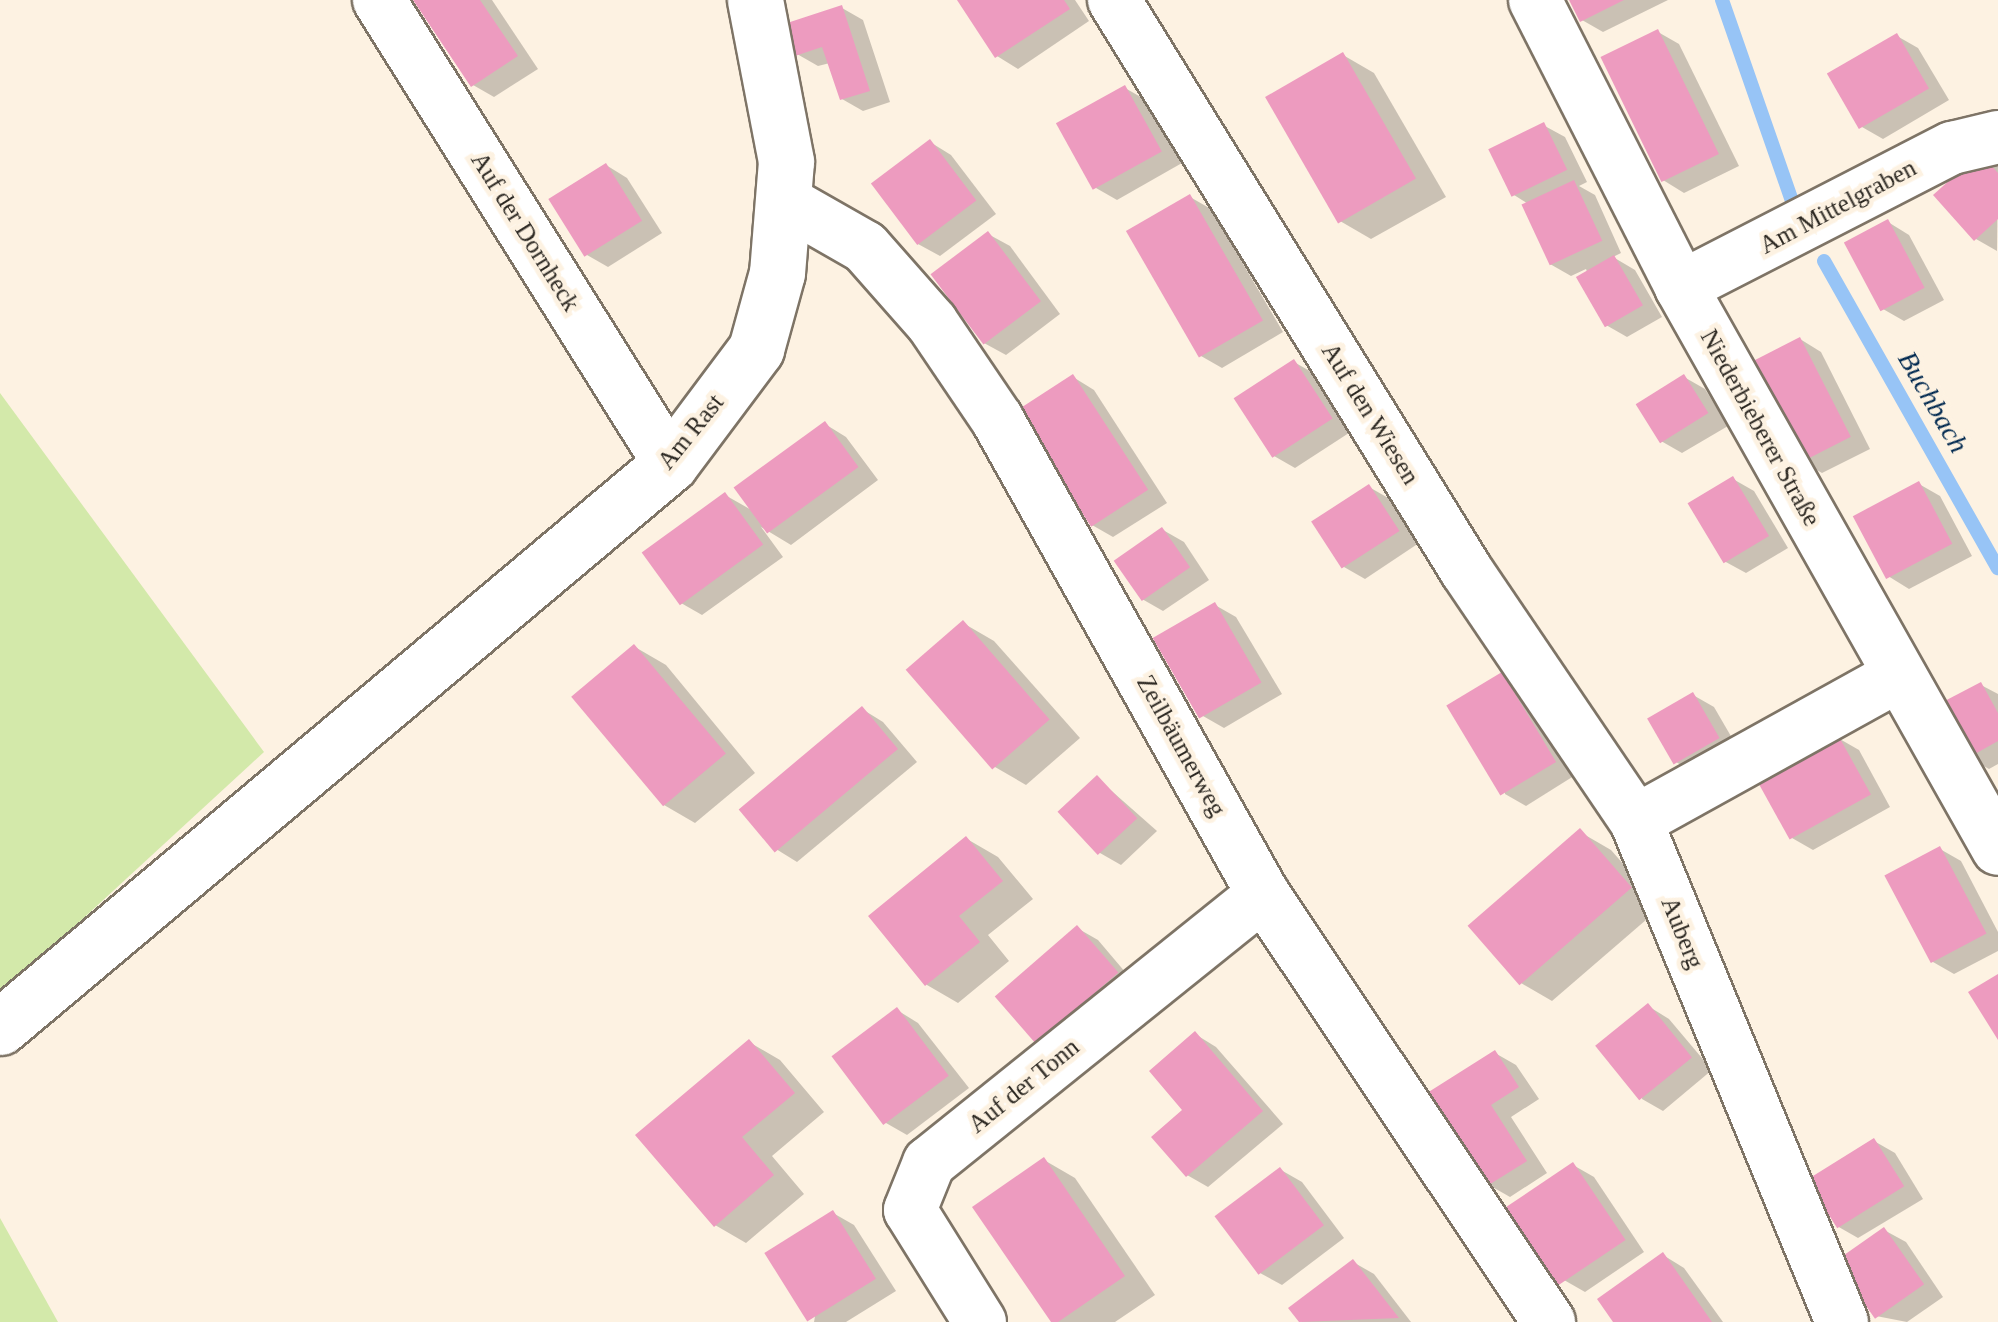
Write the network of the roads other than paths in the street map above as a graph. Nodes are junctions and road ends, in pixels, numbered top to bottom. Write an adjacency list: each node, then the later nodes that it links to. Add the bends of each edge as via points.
1 (379, 0): 8 (street, Auf der Dornheck)
2 (755, 0): 6 (street, Am Rast, via 786,160)
3 (1114, 0): 10 (street, Auf den Wiesen, via 1466,570)
4 (1535, 0): 7 (street, Niederbieberer Straße)
5 (1998, 136): 7 (street, Am Mittelgraben, via 1936,156)
6 (786, 202): 8 (street, Am Rast, via 777,274 756,349); 12 (street, Zeilbäumerweg, via 865,247 932,323 997,418)
7 (1681, 287): 9 (street, Niederbieberer Straße)
8 (670, 464): 13 (street, Am Rast)
9 (1898, 676): 10 (street); 11 (street, Niederbieberer Straße)
10 (1636, 821): 16 (street, Auberg)
11 (1998, 850)
12 (1264, 894): 14 (street, Auf der Tonn, via 922,1172 910,1210); 15 (street, Zeilbäumerweg)
13 (0, 1028)
14 (980, 1322)
15 (1548, 1322)
16 (1842, 1322)

